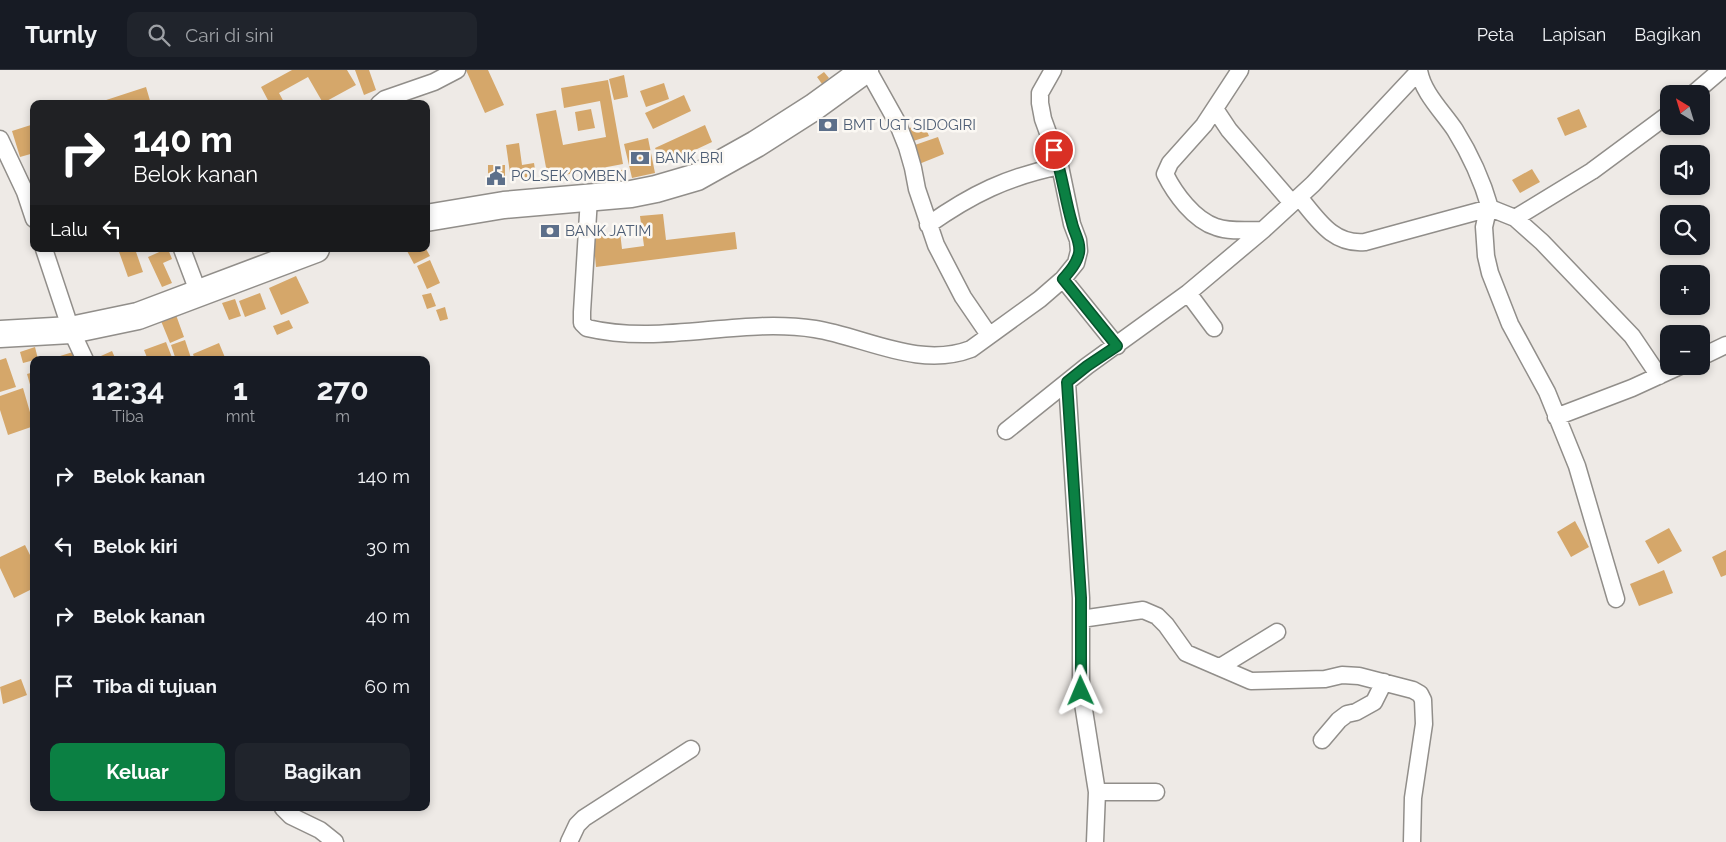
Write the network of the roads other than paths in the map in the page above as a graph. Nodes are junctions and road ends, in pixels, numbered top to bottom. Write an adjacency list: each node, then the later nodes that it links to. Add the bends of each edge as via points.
1 (457, 70): 8 (street)
2 (867, 70): 13 (main road, via 756,144 697,177 656,190); 19 (street, via 897,122 907,147)
3 (1053, 70): 12 (street, via 1040,93 1040,103)
4 (1240, 70): 9 (street)
5 (1721, 70): 7 (street)
6 (1419, 71): 14 (street); 16 (street, via 1471,158)
7 (1704, 85)
8 (384, 100)
9 (1215, 109): 14 (street, via 1233,135); 20 (street, via 1197,135 1170,163 1165,174 1183,201 1206,222 1226,229)
10 (1660, 121): 18 (street, via 1592,171)
11 (0, 139): 15 (street)
12 (1060, 166): 19 (street, via 1003,181 950,209); 24 (street, via 1079,251 1076,263)
13 (589, 198): 17 (main road, via 504,204); 30 (street, via 582,312 582,323 587,328 631,335 780,325 816,329 930,356 964,351)
14 (1296, 200): 16 (street, via 1335,236 1353,243); 20 (street)
15 (30, 207)
16 (1490, 208): 18 (street); 37 (street, via 1484,227 1490,274 1501,306 1547,392)
17 (430, 217)
18 (1515, 218): 35 (street, via 1625,329)
19 (928, 225): 30 (street, via 946,269)
20 (1263, 230): 25 (street)
21 (45, 252): 28 (street)
22 (183, 252): 26 (street)
23 (307, 252): 26 (main road)
24 (1063, 279): 30 (street); 31 (street)
25 (1188, 293): 27 (street); 31 (street)
26 (199, 294): 28 (main road, via 138,316)
27 (1214, 328)
28 (70, 330): 29 (main road); 34 (street)
29 (0, 334)
30 (989, 335)
31 (1117, 346): 36 (street)
32 (1726, 346): 33 (street)
33 (1710, 353)
34 (83, 356)
35 (1659, 376): 37 (street)
36 (1067, 382): 38 (street); 40 (street)
37 (1556, 417): 39 (street, via 1577,466)
38 (1006, 431)
39 (1616, 599)
40 (1081, 619): 42 (street, via 1143,610 1157,616 1186,653); 46 (street, via 1081,691)
41 (1277, 632): 42 (street)
42 (1220, 667): 43 (street, via 1252,681 1325,679 1342,675)
43 (1384, 682): 44 (street, via 1374,702 1347,714); 52 (street, via 1413,690 1423,700 1424,724 1413,798)
44 (1322, 740)
45 (690, 749): 50 (street, via 584,818)
46 (1097, 792): 47 (street); 51 (street)
47 (1156, 792)
48 (285, 811): 49 (street)
49 (335, 842)
50 (569, 842)
51 (1095, 842)
52 (1412, 842)

